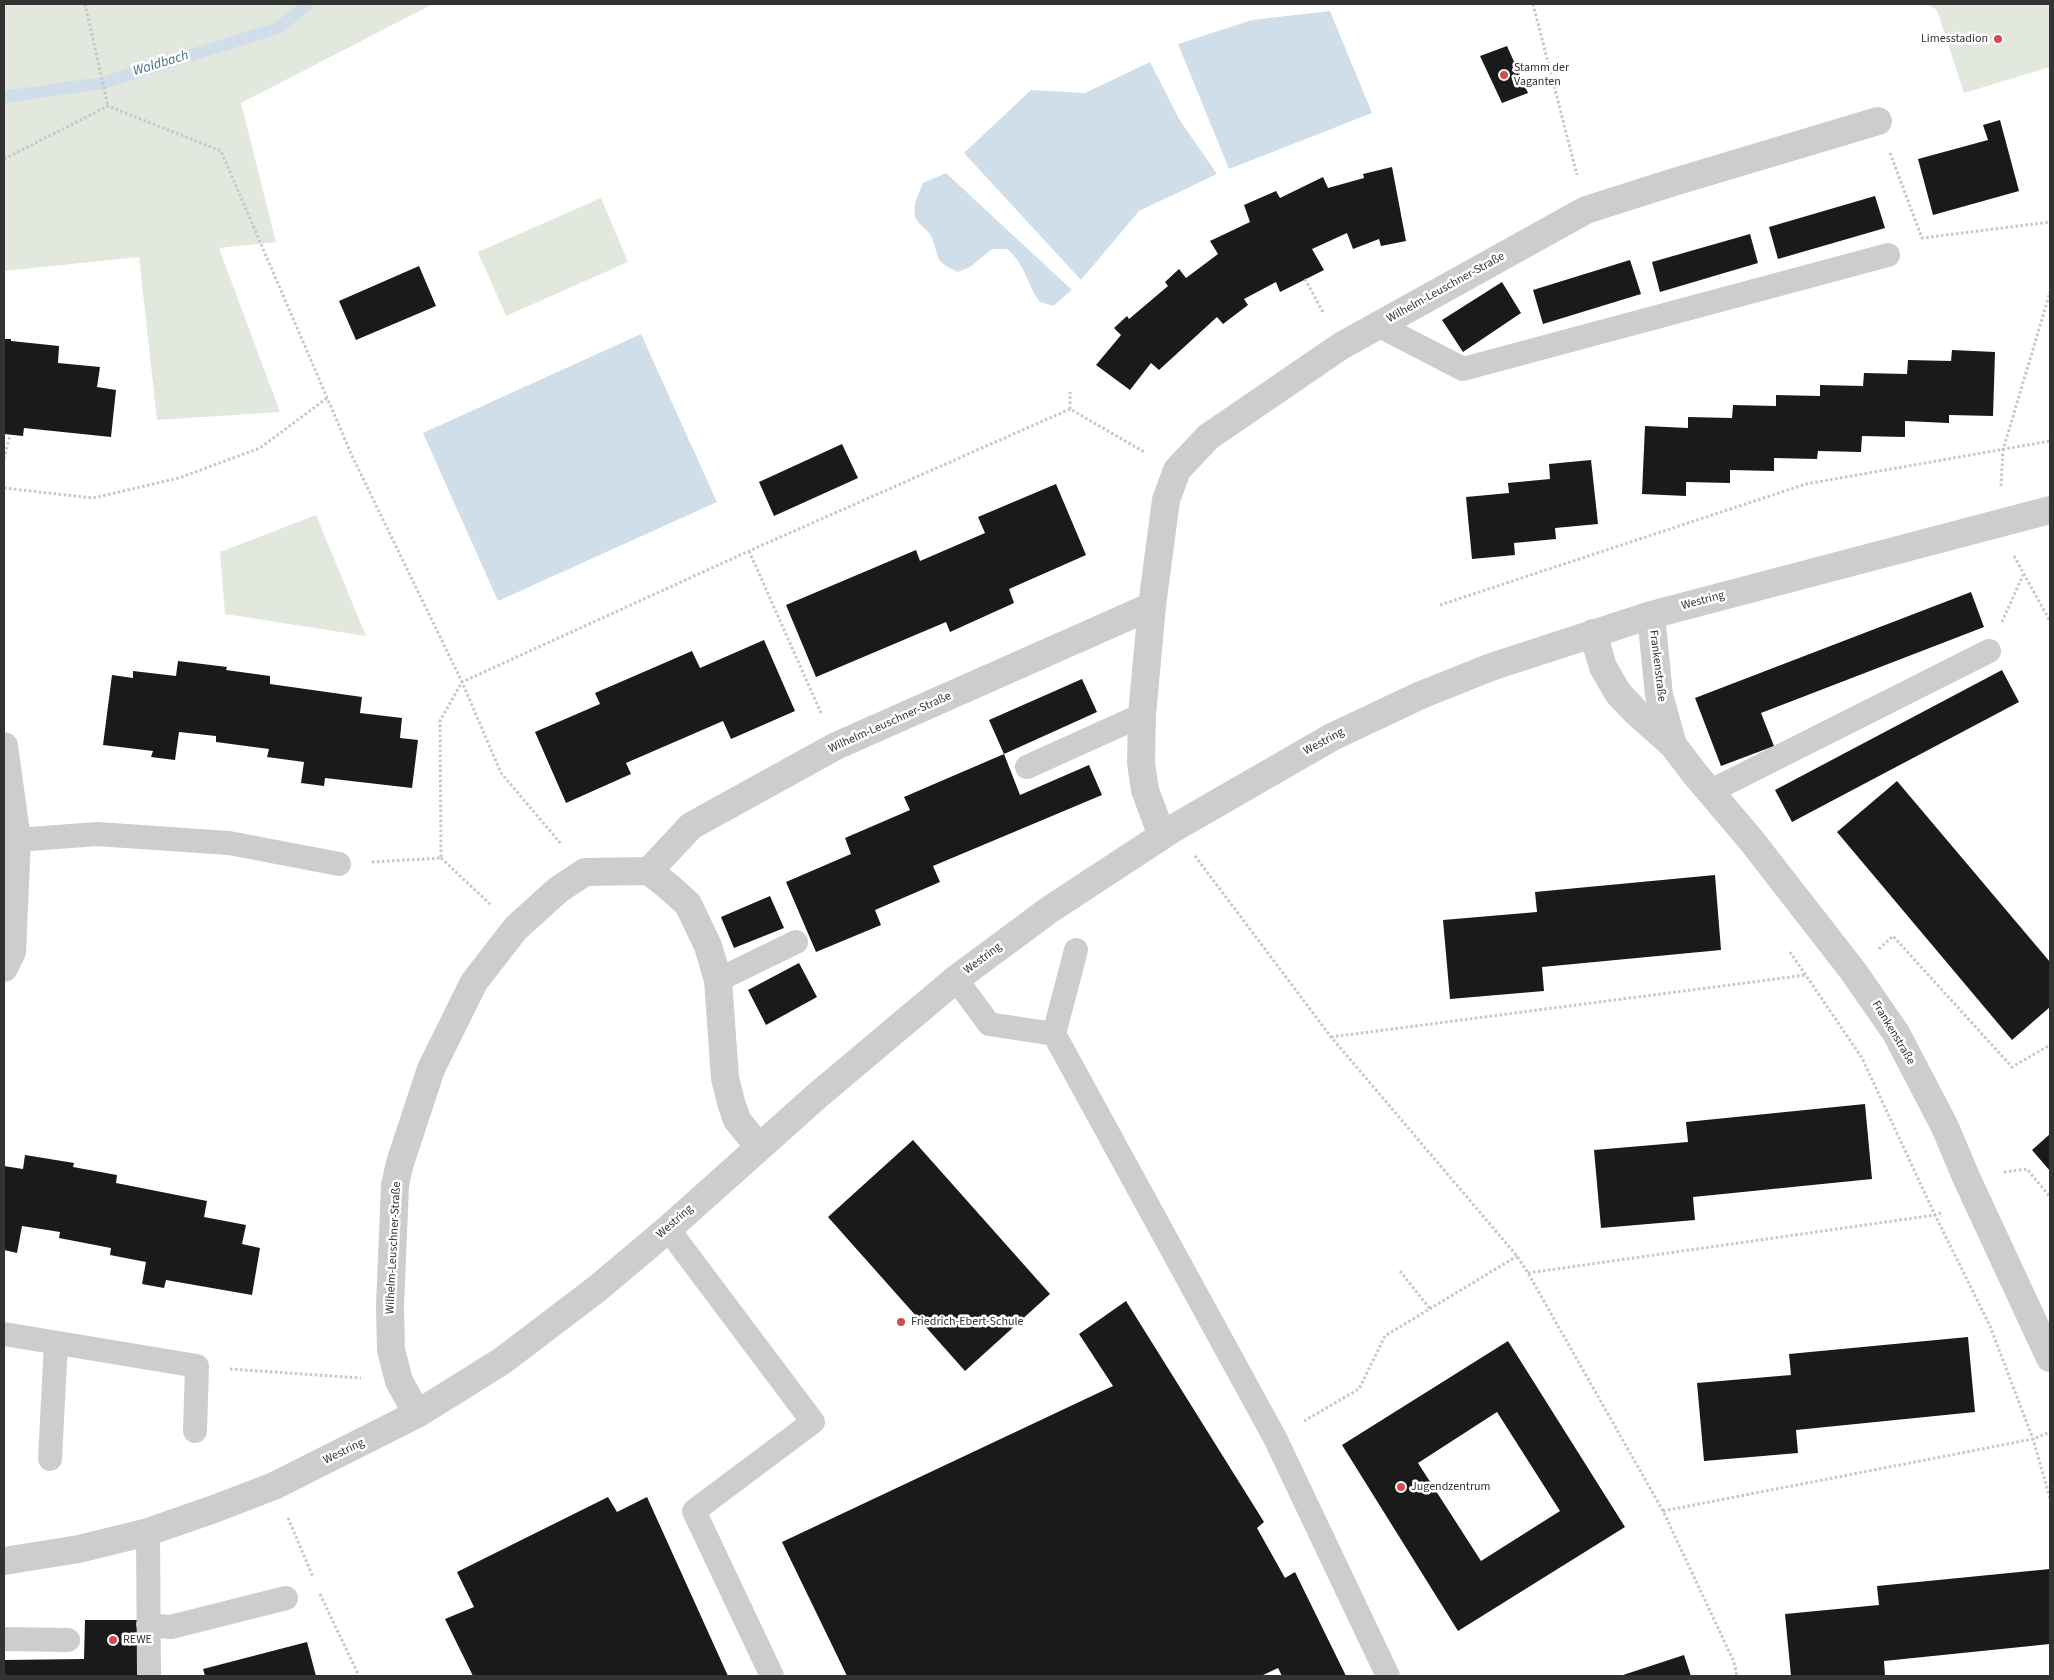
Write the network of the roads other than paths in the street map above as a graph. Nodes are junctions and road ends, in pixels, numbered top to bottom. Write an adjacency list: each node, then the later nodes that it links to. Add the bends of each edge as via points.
1 (1878, 121): 3 (street, Wilhelm-Leuschner-Straße, via 1586,210)
2 (1888, 255): 3 (lane, via 1463,369)
3 (1378, 325): 5 (street, Wilhelm-Leuschner-Straße, via 1341,346 1208,437 1177,470 1166,500)
4 (2050, 510): 6 (street, Westring)
5 (1152, 606): 9 (street, Wilhelm-Leuschner-Straße); 17 (street, Wilhelm-Leuschner-Straße, via 836,746 691,826)
6 (1651, 615): 7 (street, Westring); 10 (street, Frankenstraße, via 1659,695)
7 (1593, 633): 10 (street, Frankenstraße, via 1603,668 1618,693); 14 (street, Westring, via 1421,695 1332,737)
8 (1989, 651): 13 (lane)
9 (1142, 715): 12 (lane); 14 (street, Wilhelm-Leuschner-Straße, via 1141,764 1145,790)
10 (1673, 745): 13 (street, Frankenstraße)
11 (4, 746): 15 (street)
12 (1027, 768)
13 (1709, 792): 28 (street, Frankenstraße, via 1751,840 1853,971 1896,1033 1945,1127)
14 (1168, 832): 21 (street, Westring, via 1102,873)
15 (17, 840): 16 (lane, via 97,834 229,843); 20 (street, via 12,952)
16 (339, 864)
17 (648, 871): 22 (street, via 688,904 708,946); 29 (street, Wilhelm-Leuschner-Straße, via 585,872 558,890 516,928 474,982 432,1069 395,1185 390,1306 392,1350 399,1381)
18 (796, 942): 22 (lane)
19 (1076, 950): 23 (lane)
20 (4, 968)
21 (956, 979): 23 (lane, via 990,1024); 24 (street, Westring)
22 (718, 980): 24 (street, via 725,1078 737,1120)
23 (1054, 1034): 40 (lane, via 1275,1438)
24 (759, 1147): 25 (street, Westring)
25 (668, 1229): 29 (street, Westring, via 598,1288 502,1361); 39 (lane, via 813,1422 694,1511)
26 (4, 1334): 27 (lane)
27 (56, 1343): 30 (lane, via 197,1366); 31 (lane)
28 (2050, 1358)
29 (417, 1414): 32 (street, Westring, via 274,1486)
30 (196, 1430)
31 (50, 1459)
32 (148, 1532): 33 (street, Westring, via 80,1549); 35 (lane)
33 (4, 1562)
34 (286, 1598): 35 (lane, via 171,1627)
35 (148, 1625): 38 (lane)
36 (4, 1639): 37 (lane)
37 (68, 1640)
38 (149, 1676)
39 (772, 1676)
40 (1388, 1676)

